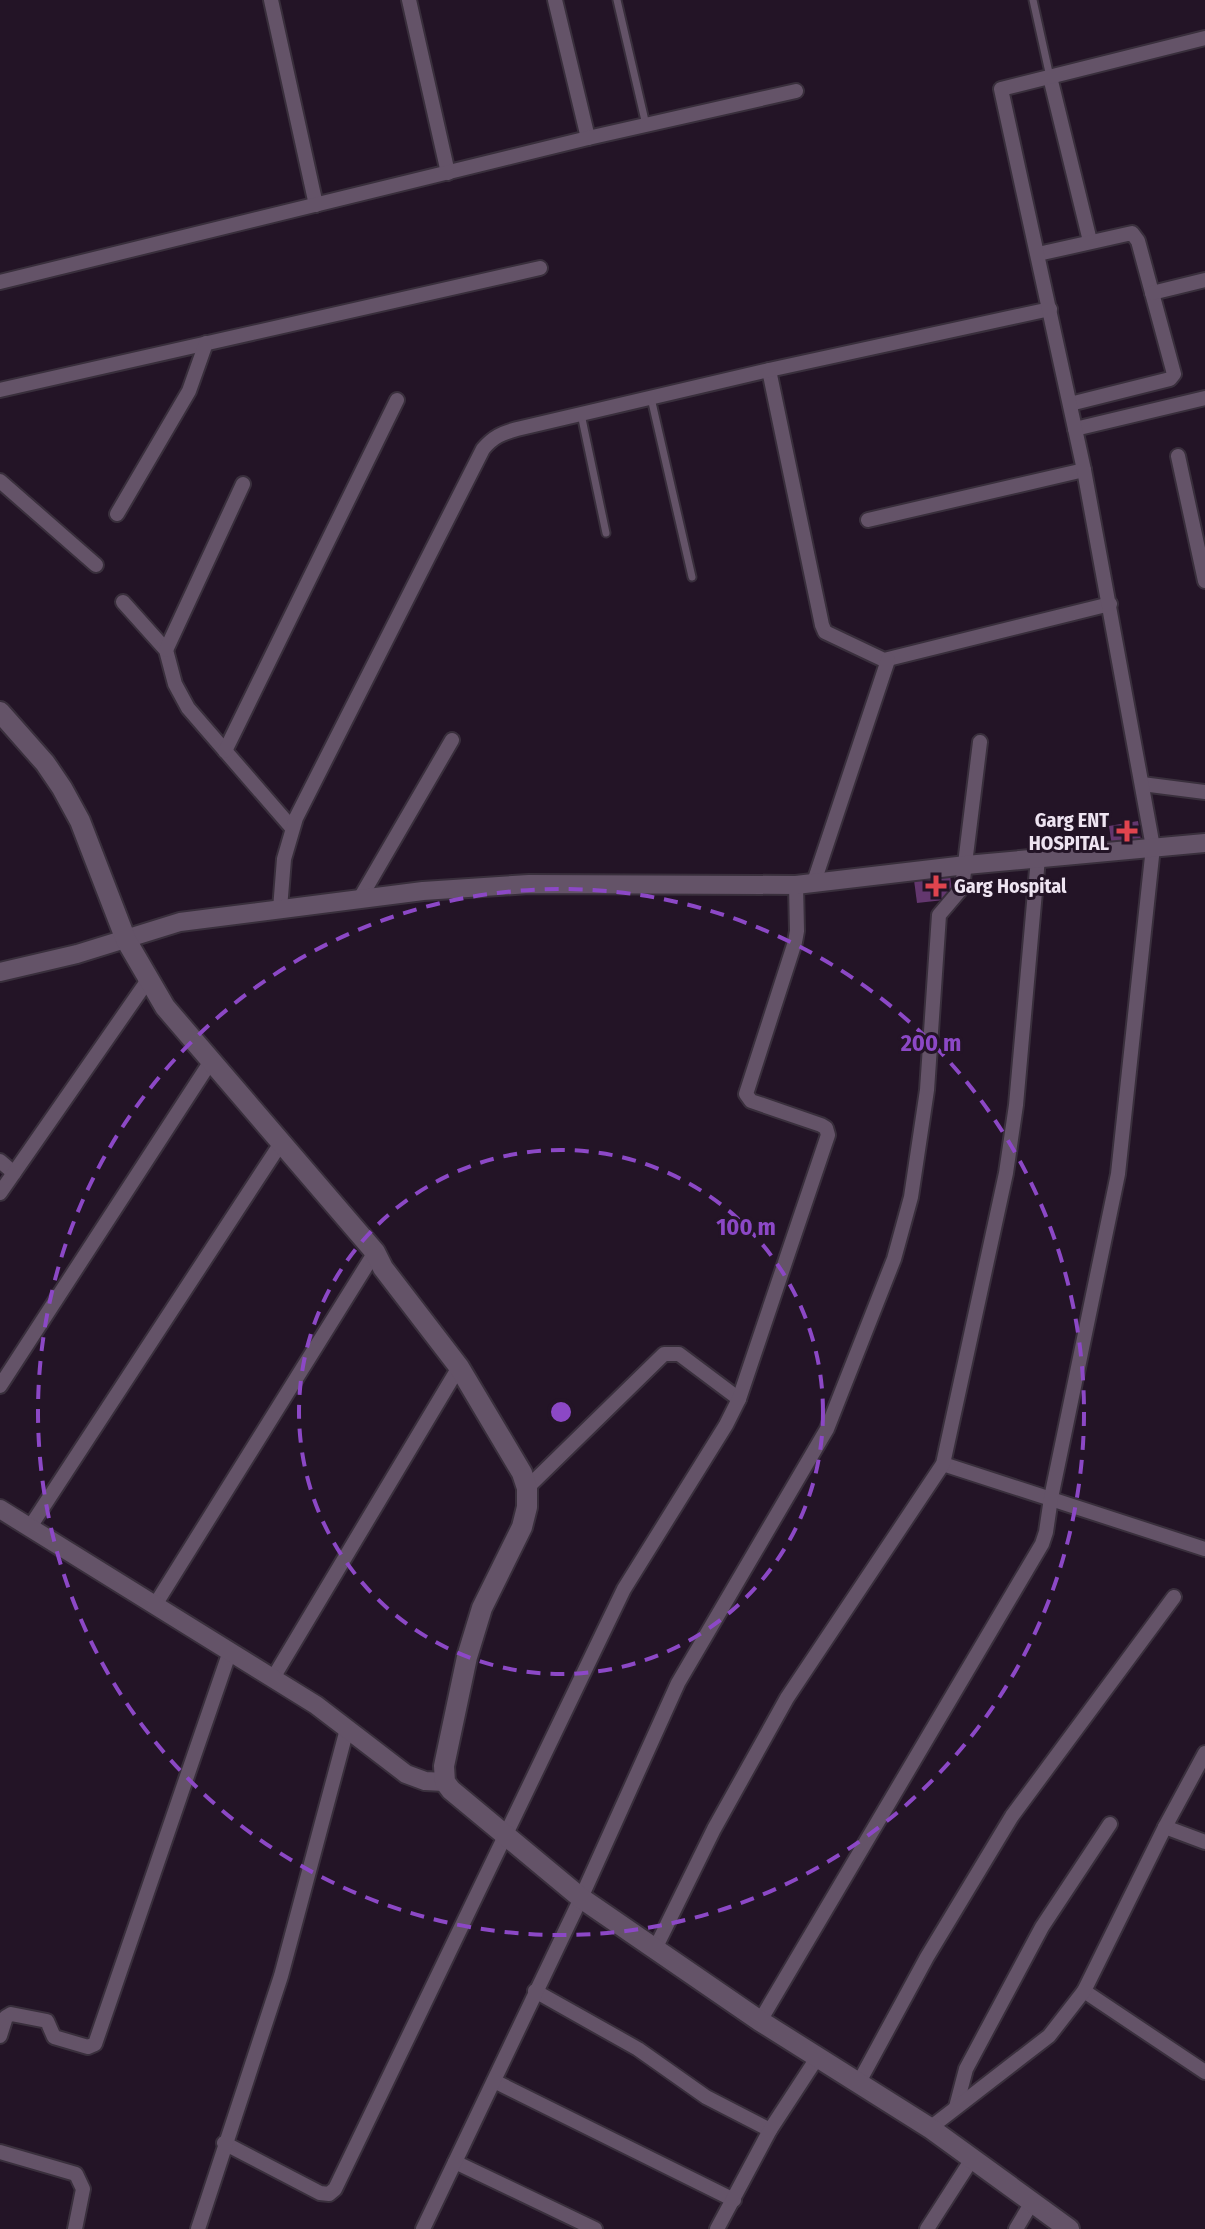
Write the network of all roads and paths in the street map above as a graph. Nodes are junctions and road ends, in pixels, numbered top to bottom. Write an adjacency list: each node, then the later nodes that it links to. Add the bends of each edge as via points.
1 (271, 0): 12 (street)
2 (409, 0): 11 (street)
3 (555, 0): 10 (street)
4 (617, 0): 9 (lane)
5 (1033, 0): 7 (lane)
6 (1205, 38): 7 (street)
7 (1050, 77): 13 (street); 14 (street, via 1001,89)
8 (796, 91): 9 (street)
9 (646, 125): 10 (street)
10 (588, 138): 11 (street)
11 (448, 173): 12 (street)
12 (316, 205): 17 (street)
13 (1090, 241): 14 (street); 18 (street, via 1132,233)
14 (1038, 254): 19 (street)
15 (540, 268): 20 (street)
16 (1205, 280): 18 (street)
17 (0, 282)
18 (1152, 293): 26 (street, via 1172,378)
19 (1050, 309): 21 (street); 26 (street)
20 (206, 343): 22 (street); 33 (street, via 189,391)
21 (769, 370): 23 (street); 42 (street, via 822,628)
22 (0, 390)
23 (651, 398): 27 (street); 37 (lane)
24 (1205, 398): 28 (street)
25 (397, 400): 46 (street)
26 (1070, 404): 28 (street)
27 (581, 414): 35 (lane); 49 (street, via 501,434 483,449)
28 (1075, 429): 30 (street)
29 (1178, 456): 38 (street)
30 (1084, 470): 34 (street); 40 (street)
31 (0, 481): 36 (street)
32 (243, 484): 41 (street)
33 (117, 514)
34 (868, 520)
35 (606, 533)
36 (96, 565)
37 (692, 577)
38 (1205, 581)
39 (123, 602): 41 (street)
40 (1110, 604): 42 (street); 47 (street)
41 (166, 650): 46 (street, via 181,697)
42 (888, 660): 54 (street)
43 (0, 712): 57 (main road, via 45,763 68,799)
44 (452, 740): 55 (street)
45 (980, 742): 53 (street)
46 (225, 751): 49 (street)
47 (1142, 784): 48 (street); 51 (street)
48 (1205, 792)
49 (292, 828): 56 (street)
50 (1205, 843): 51 (street)
51 (1153, 847): 52 (street); 71 (street, via 1118,1174)
52 (1038, 858): 53 (street); 69 (street, via 1006,1173)
53 (966, 865): 54 (street); 86 (street, via 962,888 939,915 927,1090 911,1197 894,1259 827,1429 678,1683)
54 (805, 884): 55 (street, via 529,884); 68 (street, via 795,942 746,1094 751,1101 821,1125 828,1135)
55 (359, 900): 56 (street)
56 (280, 909): 57 (street, via 180,922)
57 (126, 940): 58 (street); 59 (main road)
58 (0, 972)
59 (148, 980): 60 (main road); 63 (street)
60 (211, 1061): 61 (main road); 67 (street)
61 (281, 1143): 65 (main road); 73 (street)
62 (0, 1161): 63 (street)
63 (14, 1173): 64 (street)
64 (0, 1193)
65 (375, 1252): 66 (main road); 76 (street)
66 (459, 1367): 70 (main road); 78 (street)
67 (0, 1386)
68 (739, 1399): 70 (street, via 679,1354 664,1354); 84 (street, via 624,1589)
69 (943, 1464): 71 (street); 87 (street, via 787,1698)
70 (527, 1488): 81 (main road, via 522,1527 482,1608 467,1657)
71 (1051, 1498): 74 (street); 90 (street, via 1046,1532 1034,1558)
72 (0, 1509): 73 (street)
73 (30, 1527): 76 (street)
74 (1205, 1549)
75 (1174, 1597): 95 (street, via 1012,1816)
76 (155, 1605): 77 (street)
77 (230, 1651): 78 (street); 91 (street, via 95,2044 88,2047 54,2037 47,2021 11,2014)
78 (273, 1678): 79 (street)
79 (347, 1729): 81 (street, via 406,1774); 99 (street, via 281,1976)
80 (1205, 1753): 83 (street)
81 (445, 1782): 84 (main road)
82 (1110, 1824): 96 (street, via 1035,1939 966,2069)
83 (1165, 1827): 85 (street); 89 (street)
84 (506, 1834): 86 (main road); 99 (street, via 335,2189 320,2193)
85 (1205, 1842)
86 (581, 1898): 87 (main road); 88 (street)
87 (655, 1949): 90 (main road)
88 (535, 1991): 94 (street); 98 (street, via 638,2049 706,2097)
89 (1084, 1991): 93 (street); 96 (street, via 1049,2036)
90 (760, 2021): 92 (main road)
91 (0, 2036)
92 (817, 2058): 95 (main road); 98 (street)
93 (1205, 2072)
94 (494, 2081): 102 (street); 103 (street)
95 (858, 2084): 97 (main road)
96 (955, 2108): 97 (street)
97 (930, 2128): 101 (main road)
98 (770, 2130): 103 (street)
99 (224, 2143): 106 (street)
100 (0, 2152): 105 (street, via 76,2174 83,2189)
101 (972, 2159): 104 (main road); 110 (street)
102 (455, 2162): 107 (street); 108 (street)
103 (734, 2200): 109 (street)
104 (1032, 2202): 111 (street); 112 (main road)
105 (75, 2229)
106 (198, 2229)
107 (423, 2229)
108 (595, 2229)
109 (717, 2229)
110 (927, 2229)
111 (1016, 2229)
112 (1069, 2229)

